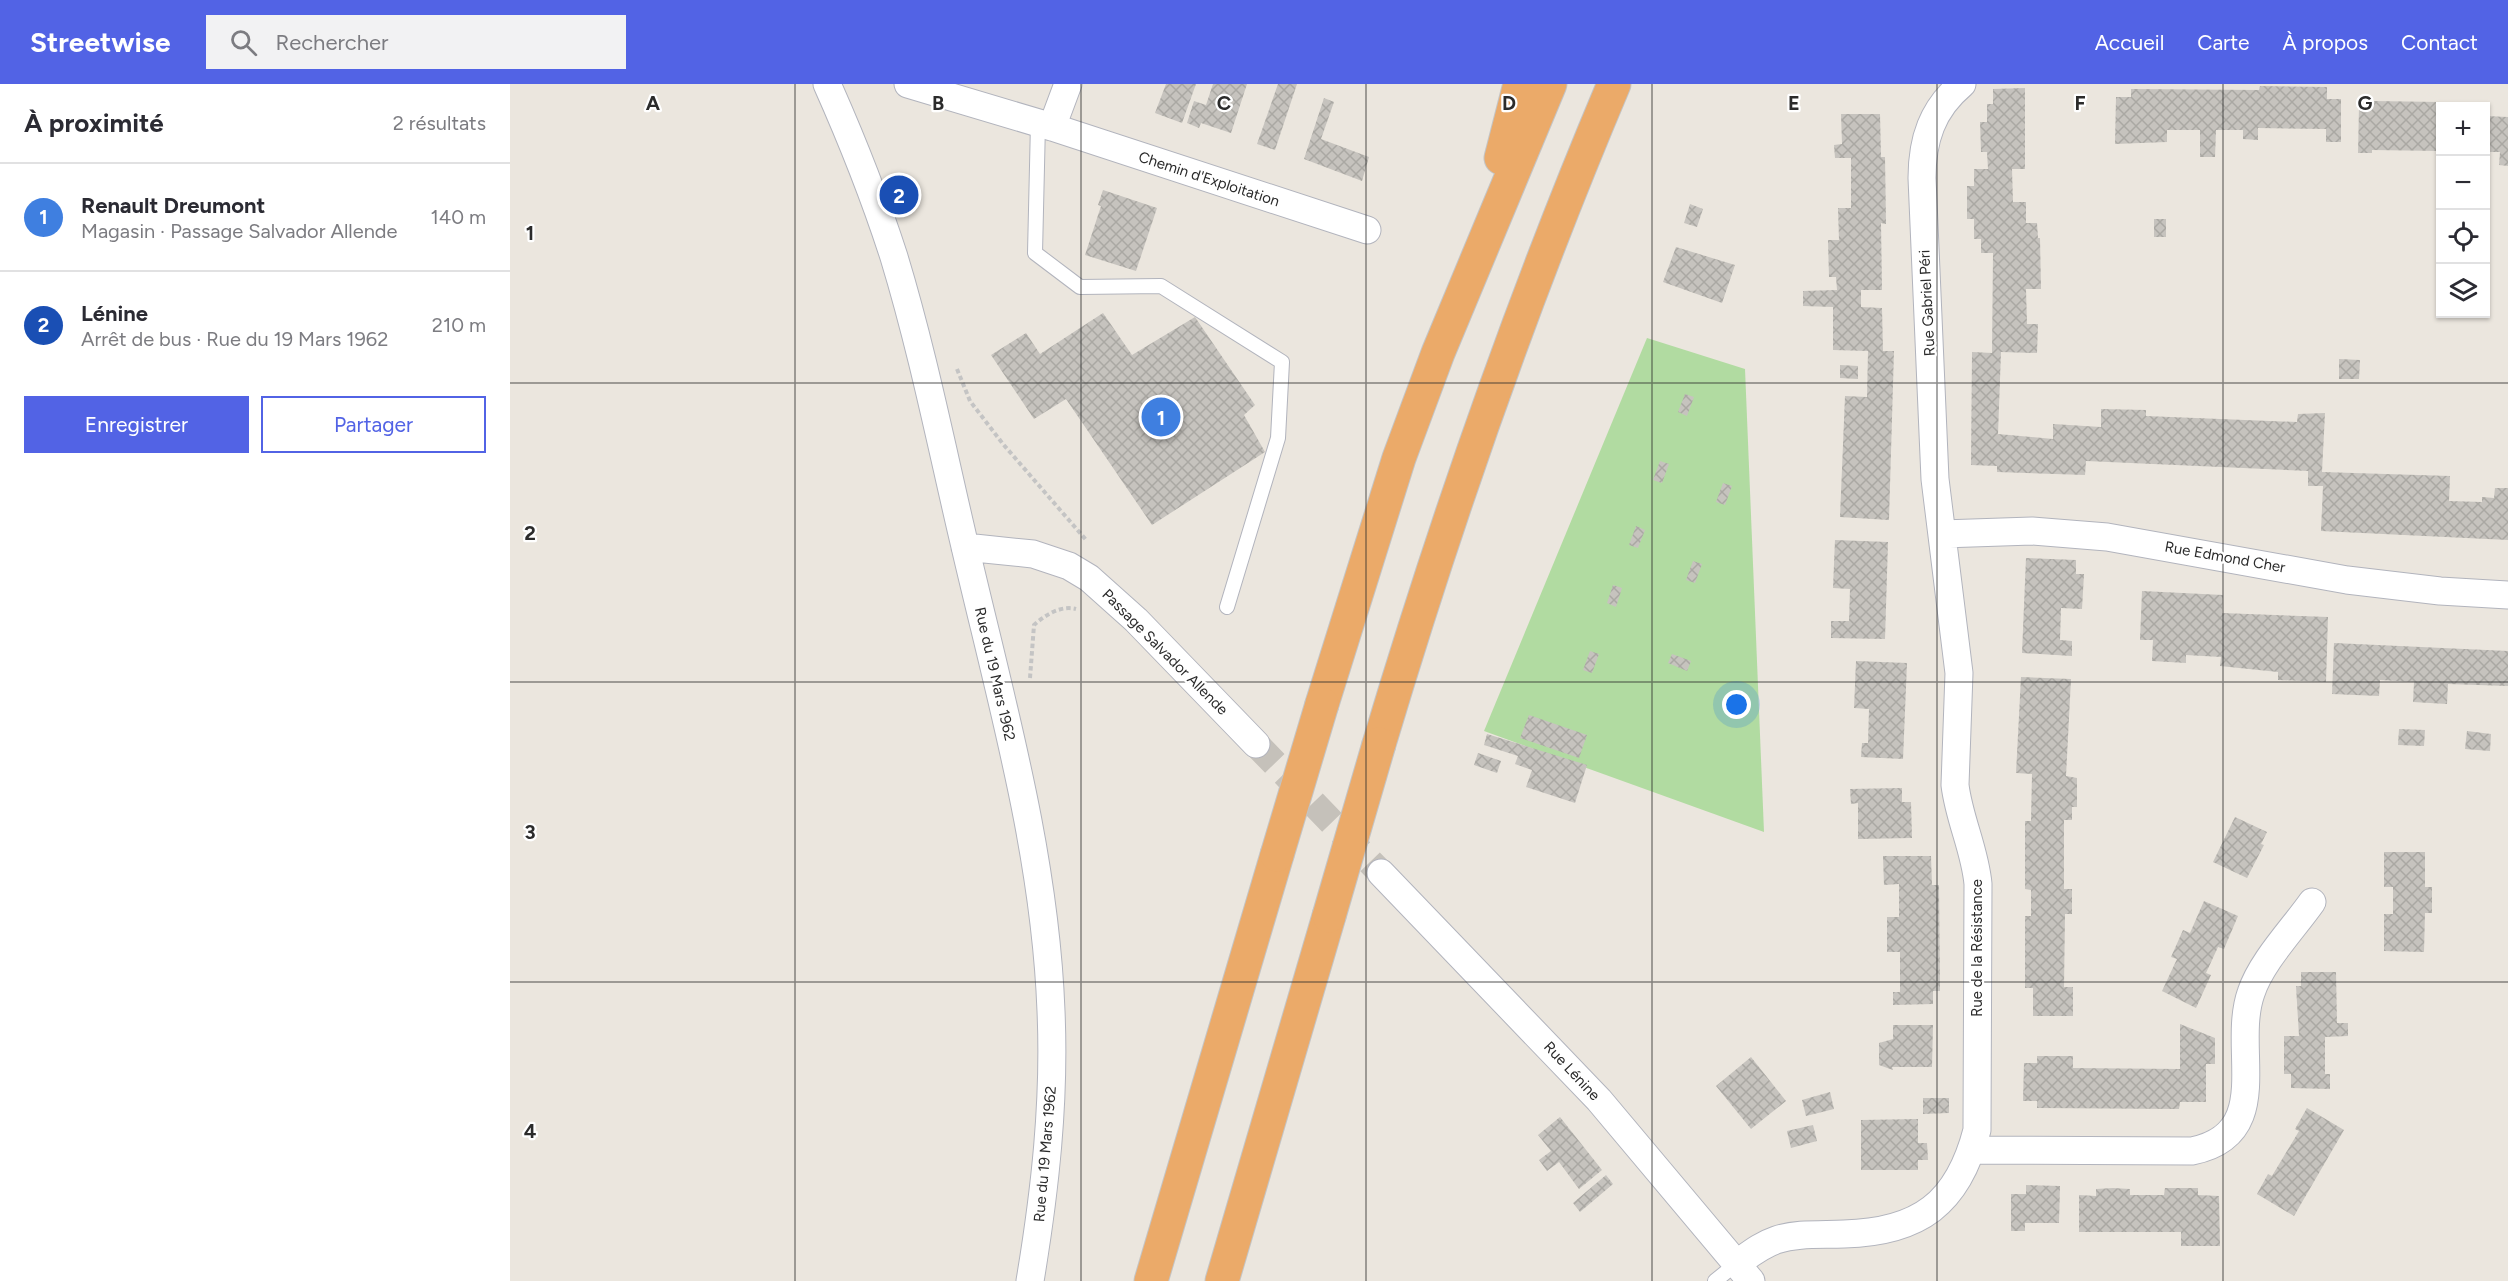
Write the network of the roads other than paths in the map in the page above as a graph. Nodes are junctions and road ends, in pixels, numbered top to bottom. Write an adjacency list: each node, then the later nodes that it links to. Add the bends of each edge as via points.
1 (908, 84): 8 (street, Chemin d'Exploitation)
2 (1068, 84): 8 (street)
3 (1520, 84): 10 (highway)
4 (1550, 84): 10 (highway)
5 (1614, 84): 22 (highway, bridge, via 1496,386 1416,624)
6 (1962, 84): 11 (street, Rue Gabriel Péri, via 1933,118 1922,162 1935,479)
7 (834, 86): 12 (street, Rue du 19 Mars 1962, via 876,203 916,335)
8 (1045, 125): 9 (street, Chemin d'Exploitation); 14 (lane, via 1035,253 1080,287 1161,286 1282,362 1278,438)
9 (1366, 230)
10 (1482, 245): 21 (highway, bridge, via 1398,458)
11 (1942, 534): 13 (street, Rue Edmond Cher, via 2032,531 2107,537 2347,580); 18 (street, Rue de la Résistance, via 1959,673 1955,785 1978,884 1978,1115)
12 (965, 547): 15 (street, Passage Salvador Allende, via 1042,556 1089,578 1136,620); 20 (street, Rue du 19 Mars 1962, via 1027,815 1049,973 1050,1129)
13 (2508, 595)
14 (1227, 607)
15 (1256, 744)
16 (1381, 873): 19 (street, Rue Lénine, via 1599,1100)
17 (2312, 902): 18 (street, via 2251,992 2246,1016 2245,1101 2237,1123 2221,1141 2192,1151)
18 (1972, 1150): 19 (street, Rue de la Résistance, via 1945,1198 1913,1223 1874,1233 1778,1240)
19 (1744, 1272): 23 (lane)
20 (1030, 1281)
21 (1151, 1281)
22 (1222, 1281)
23 (1715, 1281)

